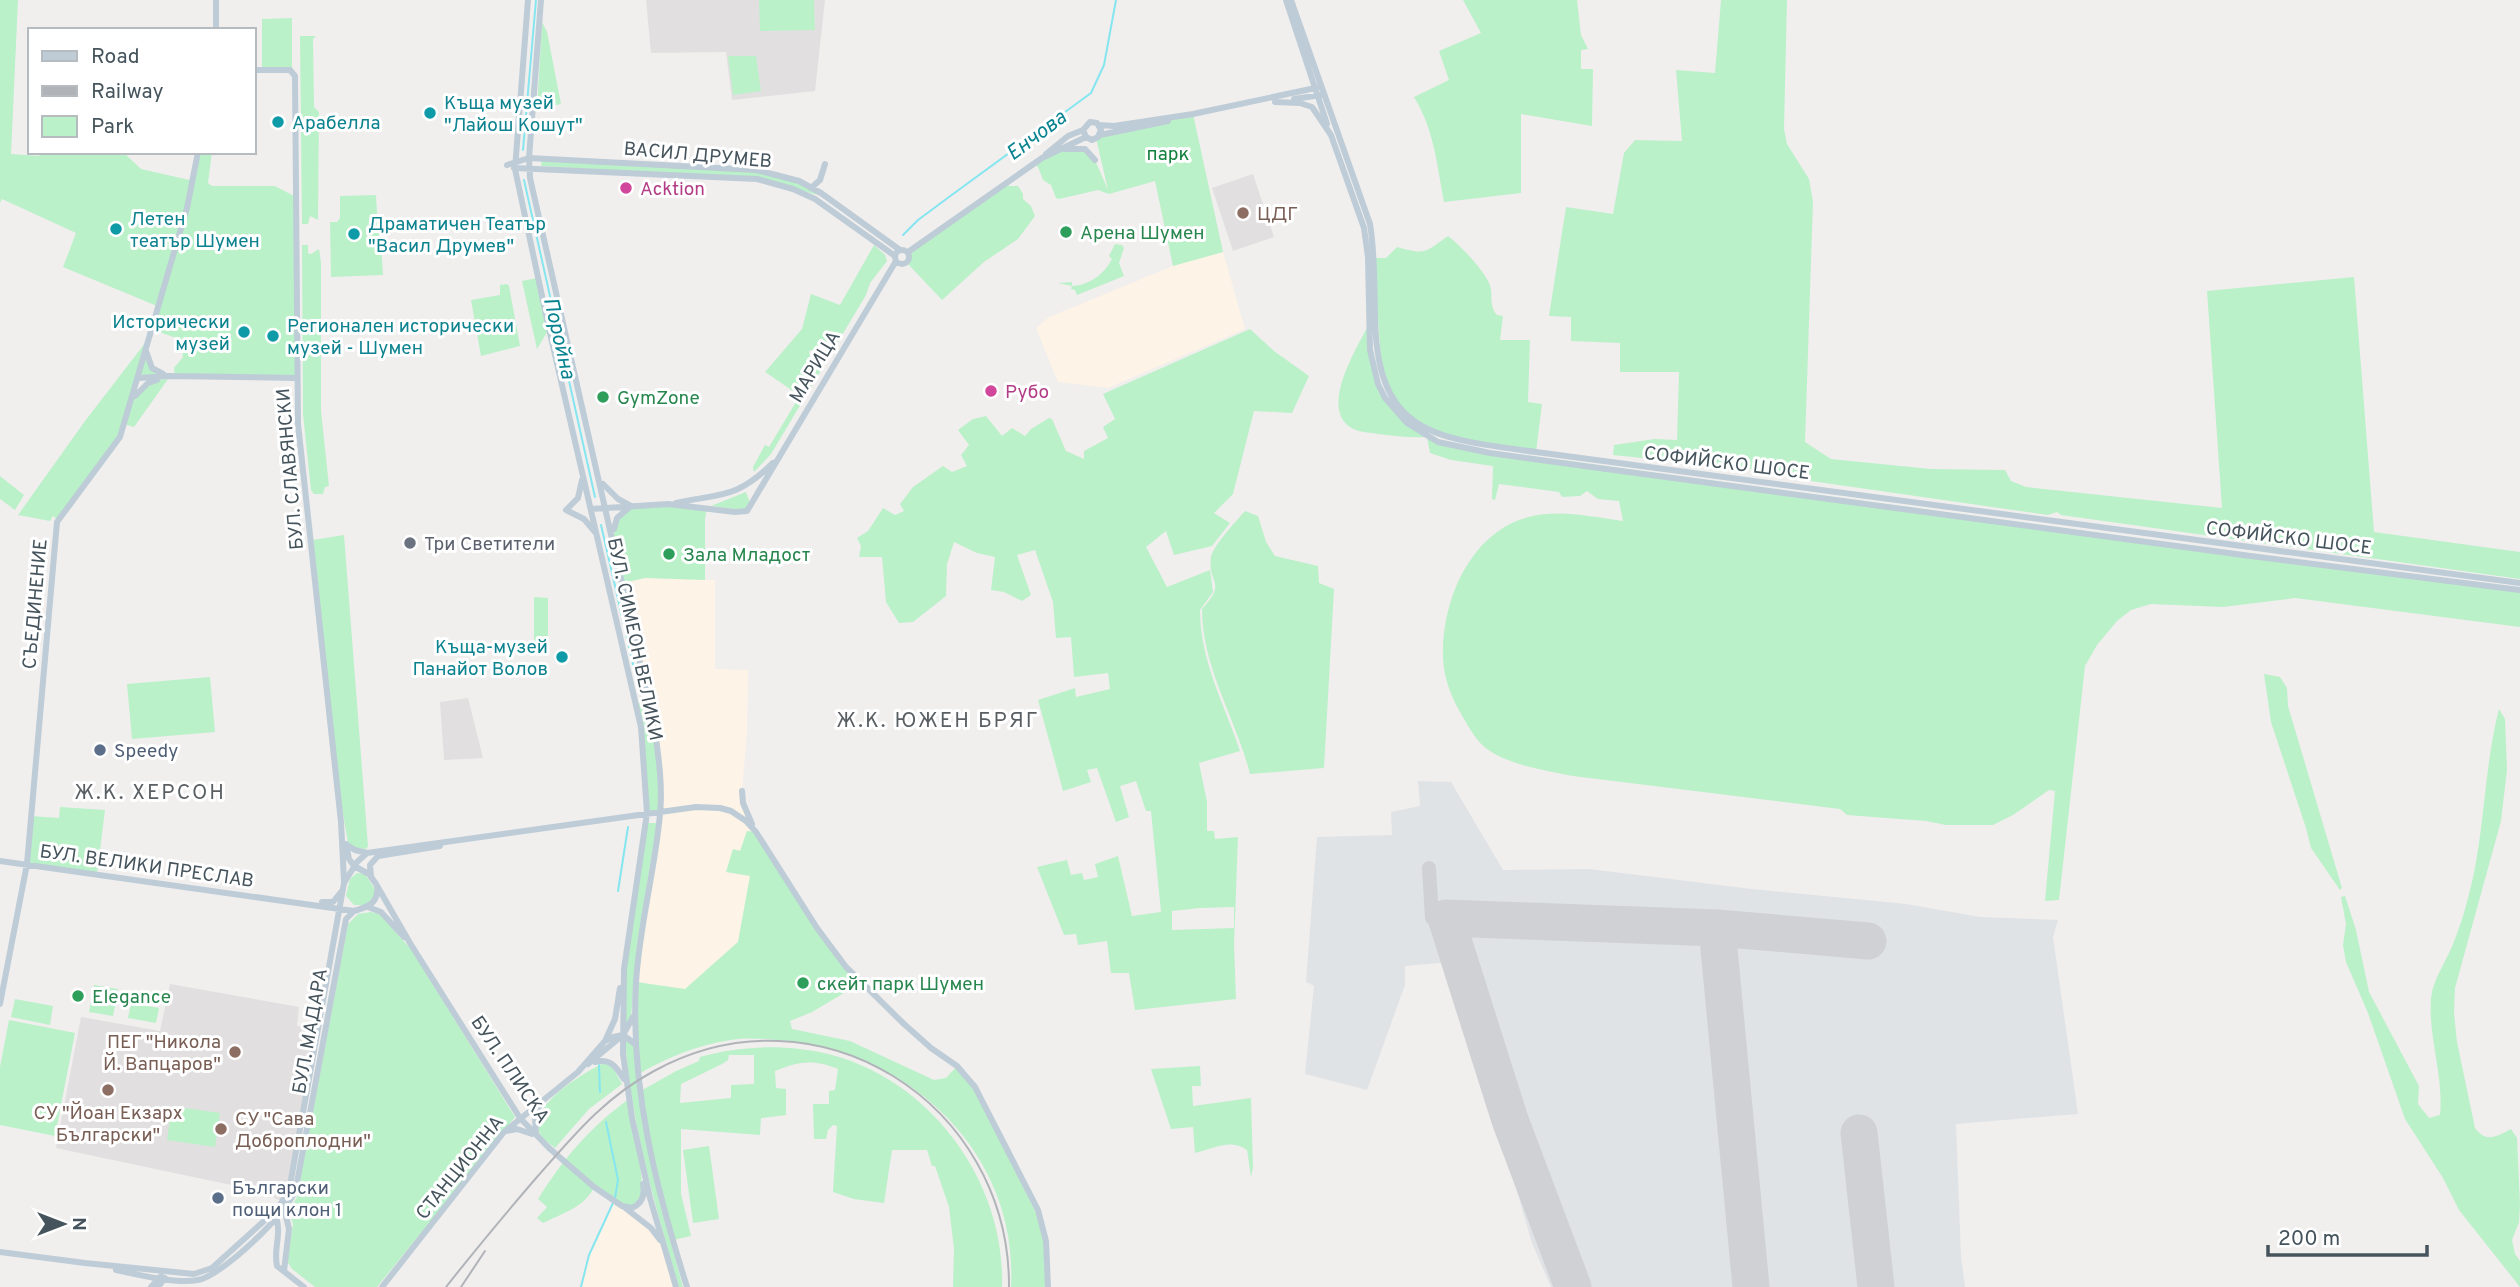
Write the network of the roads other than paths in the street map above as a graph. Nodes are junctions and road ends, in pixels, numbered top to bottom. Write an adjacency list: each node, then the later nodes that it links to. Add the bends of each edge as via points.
1 (216, 0): 5 (main road)
2 (528, 0): 21 (main road, БУЛ. СИМЕОН ВЕЛИКИ)
3 (541, 0): 17 (main road, БУЛ. СИМЕОН ВЕЛИКИ)
4 (1288, 0): 7 (main road)
5 (216, 28)
6 (256, 70): 28 (main road, БУЛ. СЛАВЯНСКИ, via 292,71 295,76)
7 (1319, 92): 8 (main road); 9 (main road); 14 (main road); 39 (main road, СОФИЙСКО ШОСЕ, via 1370,224 1382,376 1400,408 1428,430 1451,439 1501,447)
8 (1275, 102): 9 (main road); 14 (main road, СОФИЙСКО ШОСЕ, via 1312,107)
9 (1250, 104): 10 (main road)
10 (1193, 114): 11 (main road); 13 (main road)
11 (1099, 125): 12 (main road, via 1090,122); 13 (main road)
12 (1084, 134): 13 (main road, via 1094,139); 15 (main road); 18 (main road, via 1068,136)
13 (1100, 135)
14 (1331, 135): 39 (main road, СОФИЙСКО ШОСЕ, via 1364,228 1370,350 1376,377 1395,411 1427,437 1490,453)
15 (1057, 151): 18 (main road); 19 (main road, via 1082,148)
16 (198, 154): 26 (main road, СЪЕДИНЕНИЕ, via 189,202)
17 (529, 158): 21 (main road, ВАСИЛ ДРУМЕВ); 22 (main road, БУЛ. СИМЕОН ВЕЛИКИ); 23 (main road, ВАСИЛ ДРУМЕВ, via 759,171)
18 (1042, 158): 24 (main road)
19 (1095, 160)
20 (825, 164): 23 (main road, via 820,180)
21 (514, 165): 22 (main road, ВАСИЛ ДРУМЕВ); 33 (main road, БУЛ. СИМЕОН ВЕЛИКИ)
22 (529, 168): 25 (main road, ВАСИЛ ДРУМЕВ, via 757,179 815,199); 34 (main road, БУЛ. СИМЕОН ВЕЛИКИ)
23 (811, 188): 25 (main road, ВАСИЛ ДРУМЕВ)
24 (908, 252): 25 (main road); 25 (main road, МАРИЦА, via 909,261)
25 (898, 258): 32 (main road, МАРИЦА)
26 (146, 348): 27 (main road, via 152,368); 29 (main road, СЪЕДИНЕНИЕ)
27 (172, 377): 28 (main road); 29 (main road); 30 (main road)
28 (297, 377): 47 (main road, БУЛ. СЛАВЯНСКИ, via 298,424)
29 (138, 378): 30 (main road); 31 (main road, СЪЕДИНЕНИЕ)
30 (158, 380): 31 (main road, via 142,387)
31 (132, 400): 53 (main road, СЪЕДИНЕНИЕ, via 118,441 57,522)
32 (779, 456): 35 (main road, МАРИЦА, via 729,495); 35 (main road, МАРИЦА, via 747,511)
33 (583, 475): 38 (main road, БУЛ. СИМЕОН ВЕЛИКИ); 40 (main road, via 578,498 565,510 584,519)
34 (600, 478): 36 (main road, via 611,493); 37 (main road, БУЛ. СИМЕОН ВЕЛИКИ)
35 (668, 504): 36 (main road)
36 (631, 506): 37 (main road); 41 (main road, via 615,522)
37 (607, 508): 38 (main road); 41 (main road, БУЛ. СИМЕОН ВЕЛИКИ)
38 (592, 509): 40 (main road, БУЛ. СИМЕОН ВЕЛИКИ)
39 (2090, 530): 42 (main road, СОФИЙСКО ШОСЕ); 43 (main road, СОФИЙСКО ШОСЕ)
40 (598, 536): 46 (main road, БУЛ. СИМЕОН ВЕЛИКИ, via 641,727)
41 (614, 538): 45 (main road, БУЛ. СИМЕОН ВЕЛИКИ, via 654,724)
42 (2520, 583)
43 (2520, 590)
44 (742, 791): 48 (main road)
45 (660, 812): 46 (main road); 48 (main road, via 709,807 731,811); 66 (main road, БУЛ. СИМЕОН ВЕЛИКИ, via 640,943)
46 (647, 813): 49 (main road); 64 (main road, БУЛ. СИМЕОН ВЕЛИКИ)
47 (341, 822): 50 (main road, БУЛ. СЛАВЯНСКИ); 57 (main road, БУЛ. СЛАВЯНСКИ)
48 (757, 832): 93 (main road, via 846,967 975,1087 1038,1210 1046,1241)
49 (448, 843): 51 (main road); 55 (main road, via 378,856 370,865)
50 (346, 844): 51 (main road); 54 (main road, БУЛ. СЛАВЯНСКИ)
51 (367, 853): 54 (main road)
52 (0, 861): 53 (main road, БУЛ. ВЕЛИКИ ПРЕСЛАВ)
53 (27, 864): 59 (main road, БУЛ. ВЕЛИКИ ПРЕСЛАВ); 65 (main road, СЪЕДИНЕНИЕ)
54 (356, 868): 55 (main road); 57 (main road)
55 (371, 877): 56 (main road)
56 (376, 884): 60 (main road, via 376,897); 63 (main road, БУЛ. ПЛИСКА)
57 (344, 885): 58 (main road); 59 (main road, БУЛ. ВЕЛИКИ ПРЕСЛАВ, via 337,899 329,903)
58 (343, 896): 61 (main road, БУЛ. МАДАРА); 62 (main road)
59 (289, 900): 61 (main road, БУЛ. ВЕЛИКИ ПРЕСЛАВ)
60 (368, 907): 62 (main road); 63 (main road, БУЛ. ПЛИСКА, via 381,912)
61 (341, 909): 62 (main road, БУЛ. ВЕЛИКИ ПРЕСЛАВ); 77 (main road, БУЛ. МАДАРА, via 290,1185)
62 (357, 910): 79 (main road, БУЛ. МАДАРА, via 346,919 296,1188)
63 (410, 943): 73 (main road, БУЛ. ПЛИСКА)
64 (624, 969): 67 (main road, БУЛ. СИМЕОН ВЕЛИКИ); 68 (main road, via 615,1020)
65 (0, 1004)
66 (635, 1013): 67 (main road); 69 (main road, БУЛ. СИМЕОН ВЕЛИКИ)
67 (623, 1035): 68 (main road, СТАНЦИОННА); 69 (main road); 70 (main road); 71 (main road, БУЛ. СИМЕОН ВЕЛИКИ)
68 (606, 1041): 70 (main road, СТАНЦИОННА)
69 (635, 1044): 92 (main road, БУЛ. СИМЕОН ВЕЛИКИ, via 644,1126)
70 (578, 1072): 71 (main road, via 596,1061 608,1061); 72 (main road, СТАНЦИОННА)
71 (626, 1081): 76 (main road, БУЛ. СИМЕОН ВЕЛИКИ)
72 (541, 1101): 73 (main road, СТАНЦИОННА); 75 (main road, via 535,1118)
73 (520, 1118): 74 (main road, СТАНЦИОННА); 75 (main road, БУЛ. ПЛИСКА)
74 (504, 1132): 75 (main road, via 517,1129); 90 (main road, СТАНЦИОННА)
75 (536, 1136): 78 (main road, БУЛ. ПЛИСКА)
76 (639, 1150): 78 (main road, via 643,1196 637,1206); 81 (main road, БУЛ. СИМЕОН ВЕЛИКИ)
77 (282, 1202): 79 (main road); 80 (main road, БУЛ. МАДАРА)
78 (622, 1206): 81 (main road, via 651,1228)
79 (285, 1210): 80 (main road, БУЛ. МАДАРА); 84 (main road, via 289,1229)
80 (276, 1215): 84 (main road, via 280,1230 276,1262); 86 (main road, БУЛ. МАДАРА, via 209,1277 194,1281)
81 (664, 1246): 91 (main road, БУЛ. СИМЕОН ВЕЛИКИ)
82 (0, 1252): 83 (main road)
83 (85, 1264): 85 (main road); 86 (main road)
84 (284, 1271): 89 (main road)
85 (129, 1273): 86 (main road); 87 (main road)
86 (164, 1274): 87 (main road); 88 (main road)
87 (149, 1287)
88 (158, 1287)
89 (304, 1287)
90 (382, 1287)
91 (676, 1287)
92 (687, 1287)
93 (1048, 1287)

